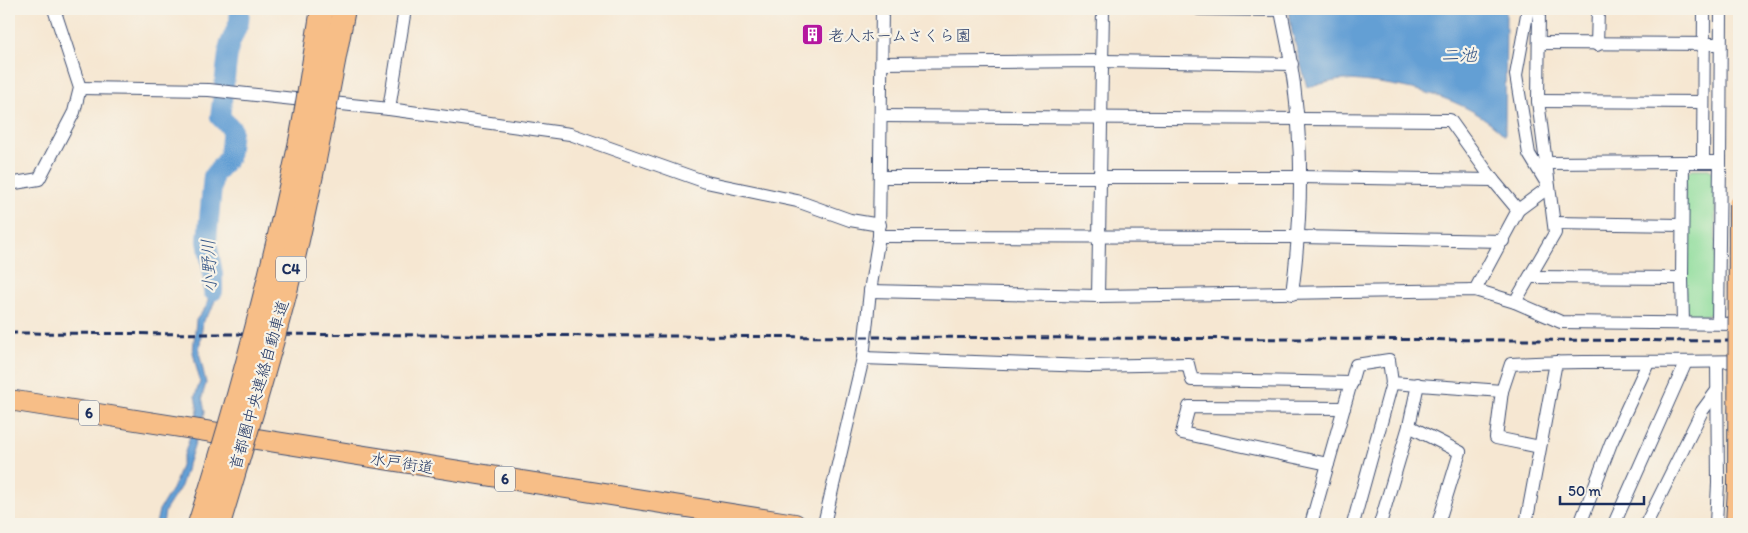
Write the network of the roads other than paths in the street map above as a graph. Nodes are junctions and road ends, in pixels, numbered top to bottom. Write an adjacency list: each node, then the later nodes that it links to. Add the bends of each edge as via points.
1 (54, 9): 21 (street)
2 (322, 9): 74 (highway, 首都圏中央連絡自動車道 / C4, bridge, via 298,149 267,285)
3 (344, 9): 75 (highway, 首都圏中央連絡自動車道 / C4, bridge, via 286,292)
4 (405, 9): 24 (street)
5 (882, 9): 19 (street)
6 (1104, 9): 18 (street)
7 (1199, 9): 13 (street)
8 (1528, 9): 37 (street, via 1516,75 1529,154)
9 (1539, 9): 14 (street)
10 (1598, 9): 17 (street)
11 (1704, 9): 15 (street)
12 (1721, 9): 16 (street)
13 (1279, 10): 20 (street)
14 (1540, 43): 17 (street); 22 (street)
15 (1704, 43): 16 (street); 17 (street); 23 (street)
16 (1720, 44): 30 (street)
17 (1597, 45)
18 (1103, 61): 19 (street); 20 (street); 26 (street)
19 (882, 64): 25 (street)
20 (1292, 64): 27 (street)
21 (80, 88): 24 (street, via 209,90); 36 (street, via 74,112 39,180)
22 (1538, 101): 23 (street); 31 (street)
23 (1704, 102): 29 (street)
24 (389, 109): 42 (street, via 570,134 706,182 797,201)
25 (881, 116): 26 (street); 32 (street)
26 (1102, 118): 27 (street); 33 (street)
27 (1299, 120): 34 (street); 35 (street, via 1450,120)
28 (1683, 162): 29 (street); 31 (street); 41 (street)
29 (1703, 162): 30 (street)
30 (1720, 162): 54 (street)
31 (1546, 163): 37 (street)
32 (881, 177): 33 (street); 42 (street)
33 (1100, 177): 34 (street); 43 (street)
34 (1300, 177): 35 (street); 44 (street)
35 (1493, 180): 39 (street)
36 (9, 184)
37 (1549, 187): 39 (street); 40 (street)
38 (1739, 204): 86 (highway, bridge)
39 (1518, 210): 45 (street)
40 (1554, 222): 41 (street); 46 (street, via 1555,232)
41 (1681, 225): 47 (street)
42 (879, 230): 43 (street); 49 (street)
43 (1099, 235): 44 (street); 51 (street)
44 (1300, 237): 45 (street); 50 (street)
45 (1503, 241): 48 (street)
46 (1530, 277): 47 (street); 52 (street)
47 (1682, 278): 53 (street)
48 (1475, 290): 50 (street); 52 (street)
49 (870, 292): 51 (street); 56 (street)
50 (1292, 294): 51 (street)
51 (1098, 296)
52 (1515, 302): 53 (street, via 1561,322)
53 (1683, 323): 54 (street)
54 (1718, 323): 55 (street)
55 (1739, 324)
56 (863, 358): 62 (street, via 1089,366 1188,364 1192,380); 77 (street)
57 (1739, 361): 60 (street)
58 (1556, 362): 61 (street); 65 (street, via 1512,364); 70 (street)
59 (1686, 362): 60 (street); 61 (street); 83 (street)
60 (1717, 362): 66 (street)
61 (1648, 363): 72 (street, via 1611,443)
62 (1352, 383): 63 (street, via 1356,365 1389,360); 68 (street)
63 (1392, 383): 64 (street); 79 (street)
64 (1418, 384): 65 (street); 69 (street)
65 (1502, 391): 70 (street, via 1496,438)
66 (1716, 392): 84 (street, via 1702,411); 85 (street)
67 (9, 400): 73 (highway, 水戸街道 / 6)
68 (1344, 408): 71 (street); 71 (street, via 1189,407 1182,433)
69 (1409, 426): 80 (street); 81 (street, via 1460,452)
70 (1540, 447): 82 (street)
71 (1328, 464): 78 (street)
72 (1582, 519)
73 (771, 522): 76 (highway, 水戸街道 / 6)
74 (199, 524)
75 (219, 524)
76 (795, 524)
77 (824, 524)
78 (1311, 524)
79 (1353, 524)
80 (1380, 524)
81 (1438, 524)
82 (1526, 524)
83 (1614, 524)
84 (1646, 524)
85 (1716, 524)
86 (1736, 524)

